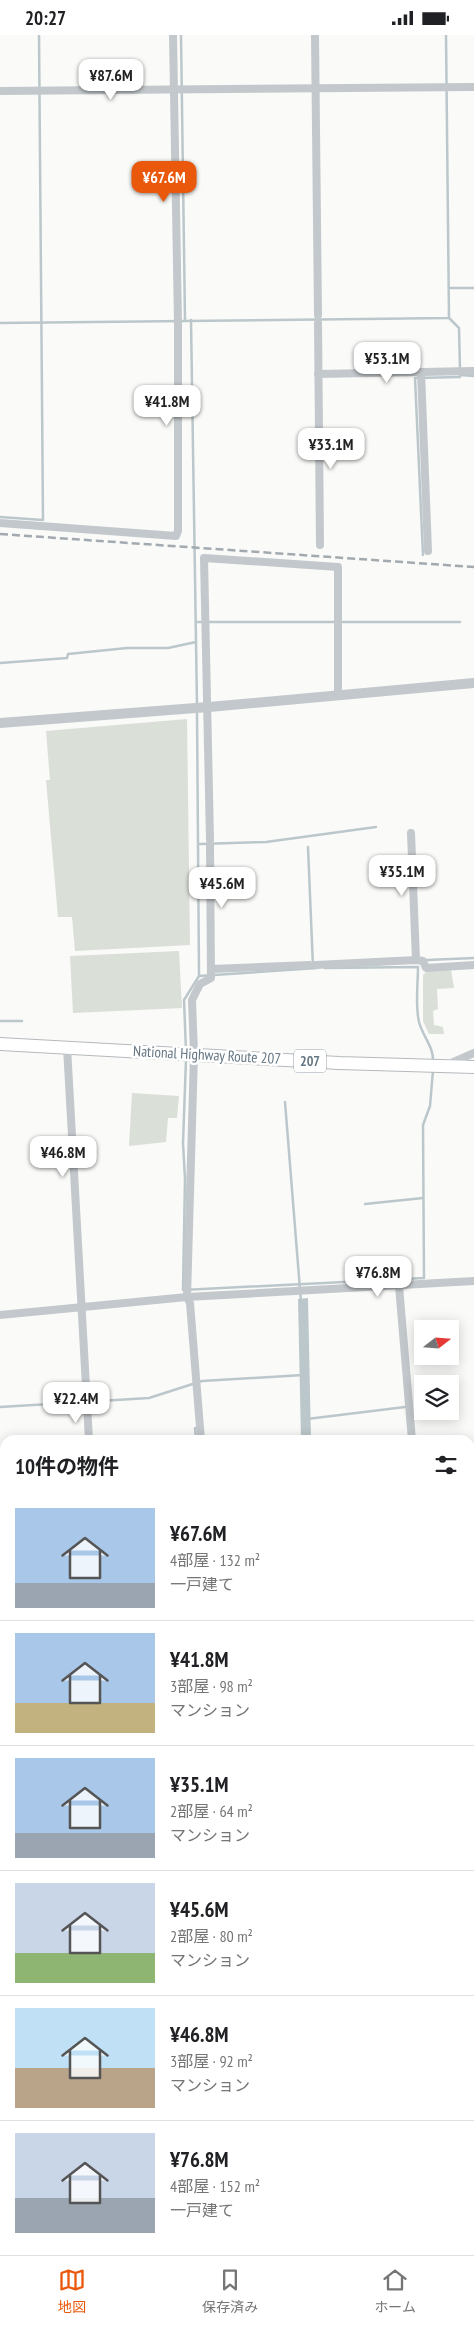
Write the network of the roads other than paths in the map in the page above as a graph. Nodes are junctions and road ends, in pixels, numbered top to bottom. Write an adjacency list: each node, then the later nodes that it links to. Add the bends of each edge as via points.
1 (173, 35): 5 (street)
2 (315, 35): 3 (street)
3 (315, 87): 4 (street); 5 (street); 8 (street)
4 (474, 87)
5 (180, 88): 6 (street); 10 (street, via 176,536)
6 (0, 91)
7 (474, 371): 9 (street)
8 (318, 374): 9 (street); 11 (street)
9 (421, 376): 12 (street)
10 (0, 523)
11 (320, 545)
12 (428, 551)
13 (474, 683): 14 (street)
14 (338, 694): 15 (street); 15 (street, via 338,567 204,558 207,622)
15 (201, 708): 16 (street); 20 (street, via 210,843)
16 (0, 723)
17 (411, 833): 18 (street)
18 (416, 960): 19 (street, via 423,961 426,967); 20 (street)
19 (474, 965)
20 (211, 973): 24 (street, via 200,984 192,1000)
21 (0, 1044): 22 (highway, National Highway Route 207 / 207)
22 (66, 1047): 24 (highway, National Highway Route 207 / 207); 30 (street)
23 (474, 1053): 25 (street)
24 (188, 1054): 25 (highway, National Highway Route 207 / 207); 29 (street)
25 (437, 1067): 26 (highway, National Highway Route 207 / 207)
26 (474, 1067)
27 (474, 1281): 28 (street)
28 (399, 1286): 29 (street); 34 (street)
29 (187, 1292): 30 (street); 33 (street)
30 (81, 1308): 31 (street); 32 (street)
31 (0, 1315)
32 (88, 1435)
33 (201, 1435)
34 (412, 1435)

